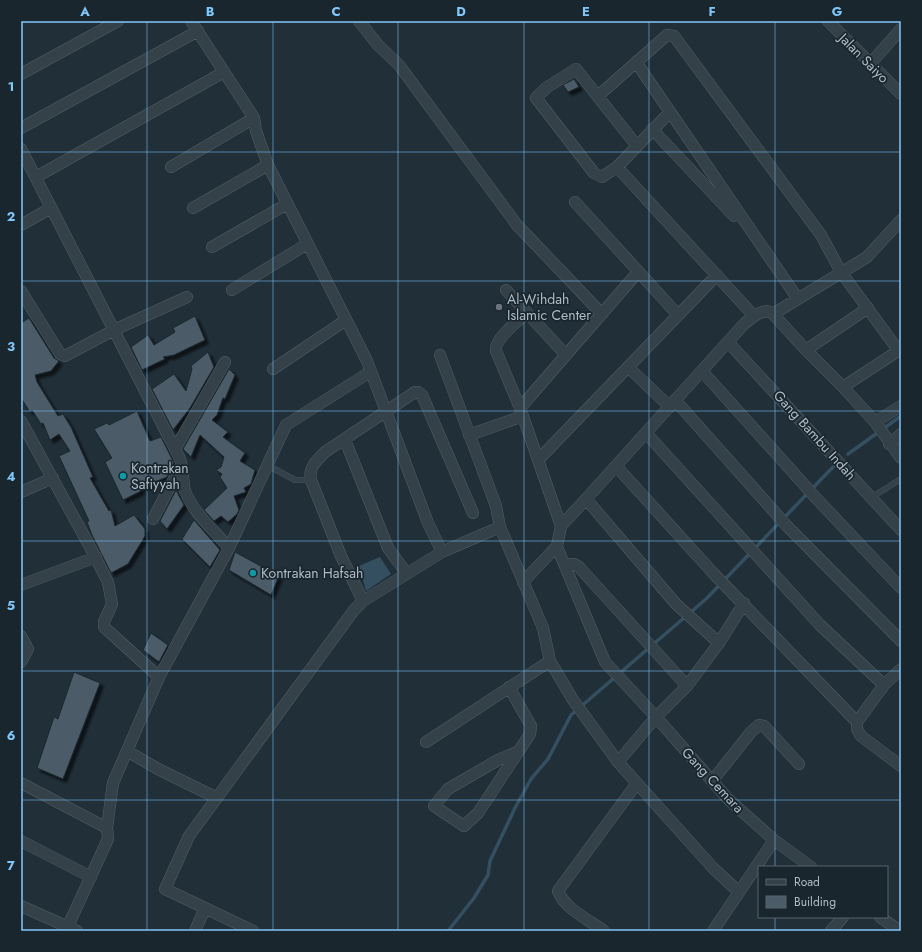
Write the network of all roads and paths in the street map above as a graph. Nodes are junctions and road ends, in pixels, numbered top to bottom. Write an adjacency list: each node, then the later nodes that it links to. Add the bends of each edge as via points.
1 (118, 21): 10 (street)
2 (191, 21): 6 (street)
3 (359, 21): 42 (street, via 378,45 399,65 517,225)
4 (828, 21): 8 (street, Jalan Saiyo)
5 (901, 30): 8 (street)
6 (198, 31): 9 (street); 15 (street)
7 (636, 62): 12 (street); 13 (street); 33 (street, via 667,35 677,38 821,235)
8 (870, 64): 11 (street, Jalan Saiyo)
9 (224, 72): 14 (street); 22 (street)
10 (21, 74)
11 (901, 94)
12 (598, 96): 17 (street); 21 (street, via 576,69 546,88 536,98 597,175 603,177)
13 (670, 112): 16 (street); 29 (street)
14 (254, 118): 19 (street); 20 (street)
15 (21, 128)
16 (652, 129): 17 (street); 29 (street)
17 (637, 146): 21 (street)
18 (21, 149): 22 (street)
19 (268, 165): 24 (street); 26 (street)
20 (171, 167)
21 (617, 167): 34 (street)
22 (36, 177): 25 (street)
23 (575, 202): 32 (street)
24 (287, 204): 30 (street); 31 (street)
25 (51, 208): 28 (street); 47 (street)
26 (193, 208)
27 (901, 220): 33 (street, via 868,257)
28 (21, 226)
29 (758, 243): 39 (street)
30 (307, 244): 35 (street); 46 (street)
31 (212, 247)
32 (638, 272): 42 (street); 44 (street)
33 (841, 272): 39 (street); 40 (street)
34 (716, 275): 44 (street); 45 (street)
35 (232, 290)
36 (506, 290): 41 (street)
37 (21, 291): 47 (street, via 64,356)
38 (187, 297): 47 (street)
39 (798, 299): 43 (street)
40 (868, 308): 49 (street); 50 (street)
41 (527, 313): 52 (street); 62 (street, via 495,347)
42 (602, 314): 52 (street)
43 (773, 314): 45 (street, via 767,310); 50 (street)
44 (678, 315): 54 (street)
45 (754, 316): 48 (street)
46 (346, 320): 55 (street); 57 (street)
47 (114, 330): 69 (street)
48 (728, 342): 56 (street); 79 (street, Gang Bambu Indah)
49 (900, 349): 58 (street)
50 (806, 350): 58 (street)
51 (440, 355): 67 (street)
52 (566, 355): 62 (street)
53 (225, 362): 69 (street)
54 (628, 367): 59 (street); 71 (street)
55 (273, 369)
56 (702, 371): 59 (street); 94 (street)
57 (370, 372): 61 (street); 73 (street, via 286,424)
58 (843, 386): 64 (street)
59 (673, 403): 65 (street); 98 (street, via 787,526)
60 (901, 406): 64 (street)
61 (386, 411): 68 (street); 81 (street, via 415,392 421,394); 88 (street, via 428,523)
62 (521, 412): 67 (street); 71 (street)
63 (21, 421): 75 (street)
64 (882, 432): 66 (street); 70 (street)
65 (646, 433): 74 (street); 104 (street, via 820,625)
66 (901, 434)
67 (469, 435): 84 (street, via 496,506)
68 (345, 440): 77 (street, via 325,452 315,462); 91 (street, via 388,548)
69 (175, 449): 72 (street)
70 (901, 458)
71 (538, 460): 83 (street)
72 (182, 463): 82 (street); 87 (street, via 186,491 193,506)
73 (267, 464): 77 (lane, via 295,480); 87 (street)
74 (616, 466): 80 (street); 96 (street, via 714,574)
75 (52, 478): 78 (street); 89 (street)
76 (901, 479): 79 (lane)
77 (310, 480): 95 (street, via 341,556)
78 (21, 492)
79 (872, 497): 85 (street, Gang Bambu Indah)
80 (586, 500): 83 (street); 99 (street, via 676,604)
81 (473, 513)
82 (153, 519)
83 (561, 526): 86 (street)
84 (500, 527): 88 (street); 92 (street)
85 (901, 530)
86 (557, 547): 90 (street, Gang Cemara); 92 (street)
87 (229, 548): 103 (street)
88 (442, 552): 91 (street)
89 (96, 557): 93 (street); 103 (street, via 108,582 112,604 104,627)
90 (565, 564): 105 (street, via 579,567); 107 (street, Gang Cemara, via 605,662)
91 (407, 574): 95 (street)
92 (523, 582): 100 (street, via 543,628)
93 (21, 585)
94 (901, 588)
95 (363, 601): 118 (street)
96 (744, 603): 99 (street); 108 (street)
97 (21, 636): 101 (street, via 28,649)
98 (901, 641)
99 (719, 643): 105 (street)
100 (550, 660): 106 (street); 112 (street, via 573,700)
101 (21, 662)
102 (901, 669): 104 (street)
103 (159, 678): 110 (street)
104 (884, 685): 108 (street)
105 (687, 686): 107 (street)
106 (509, 687): 109 (street); 111 (street, via 531,728 530,734)
107 (656, 717): 112 (street); 115 (street, Gang Cemara)
108 (857, 722): 114 (street, via 861,736)
109 (426, 742)
110 (127, 751): 118 (street); 119 (street, via 113,783)
111 (517, 752): 111 (street, via 448,789 434,806 464,826 478,812)
112 (618, 762): 117 (street)
113 (799, 764): 115 (street, via 764,726 759,725)
114 (901, 766)
115 (712, 781): 120 (street, Gang Cemara, via 728,799)
116 (21, 783): 119 (street)
117 (637, 783): 124 (street, via 713,868); 132 (street, via 558,891 572,908)
118 (217, 798): 126 (street, via 189,836 165,889)
119 (107, 828): 123 (street, via 108,839)
120 (774, 840): 122 (street, Gang Cemara); 124 (street)
121 (21, 841): 123 (street)
122 (810, 866)
123 (91, 877): 129 (street)
124 (739, 892): 133 (street)
125 (21, 906): 129 (street)
126 (205, 908): 130 (street); 131 (street)
127 (842, 918): 134 (street)
128 (881, 918): 135 (street)
129 (71, 929)
130 (195, 931)
131 (253, 931)
132 (604, 931)
133 (713, 931)
134 (831, 931)
135 (900, 931)

